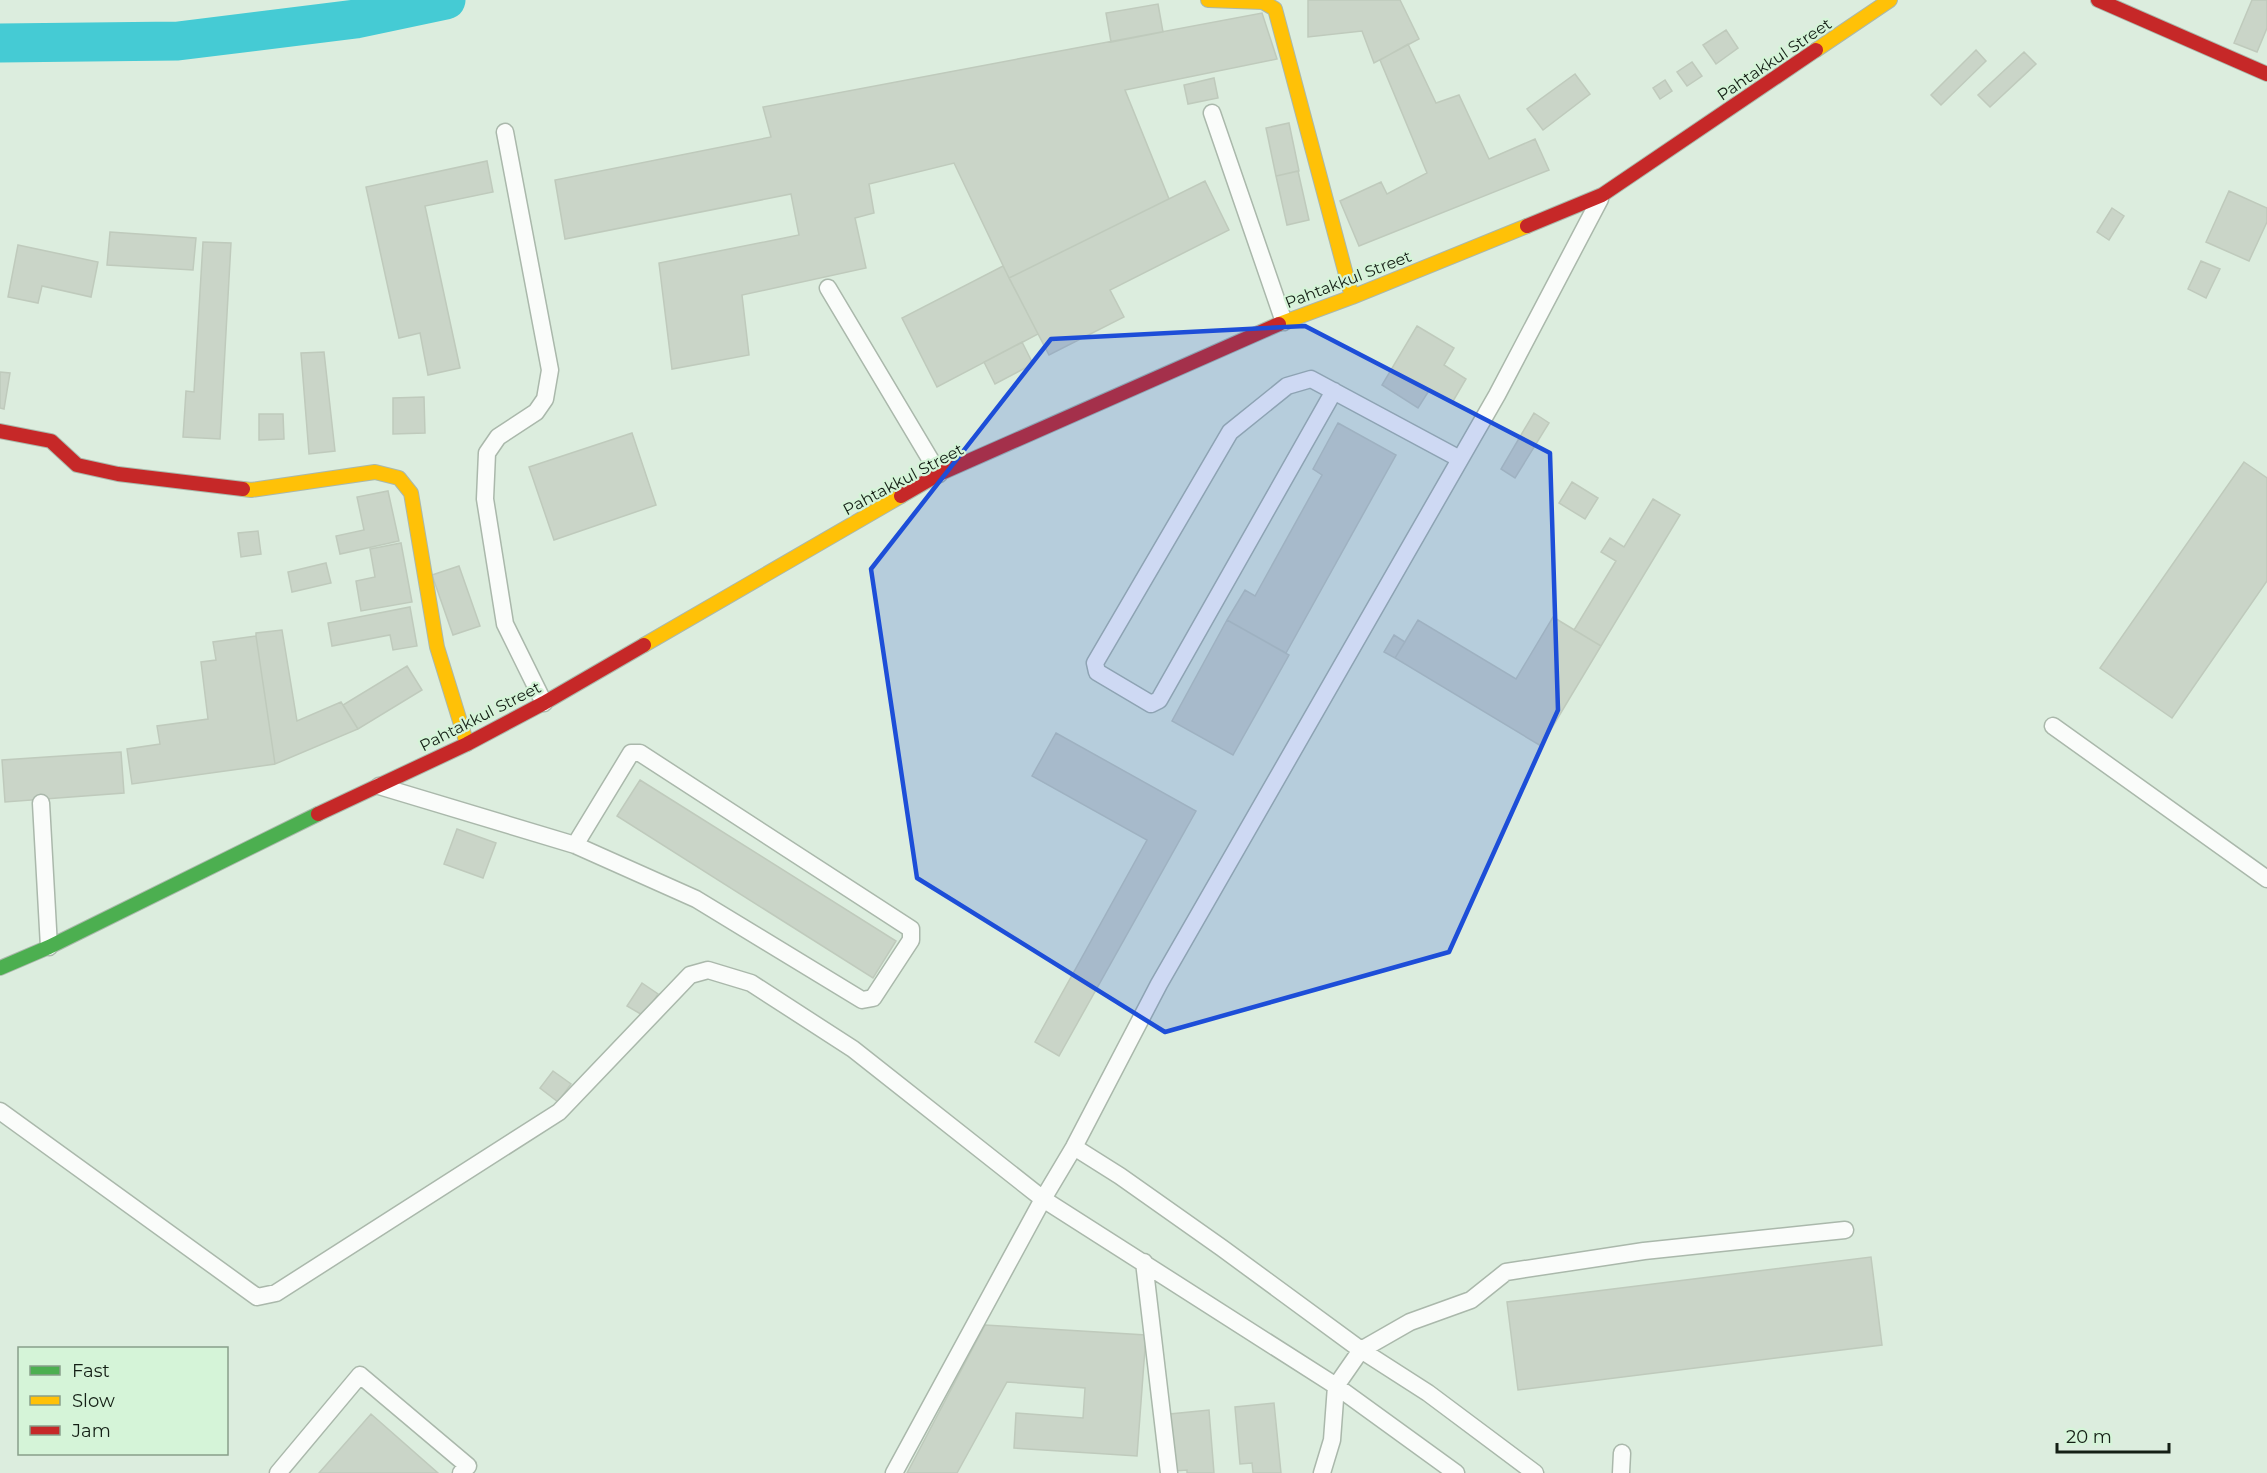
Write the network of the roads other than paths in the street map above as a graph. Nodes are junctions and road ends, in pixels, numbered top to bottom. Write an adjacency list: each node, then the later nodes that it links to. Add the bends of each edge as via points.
1 (1208, 0): 9 (street, via 1263,2 1275,9)
2 (1890, 0): 7 (street, Pahtakkul Street)
3 (2098, 0): 4 (street)
4 (2267, 74)
5 (1212, 113): 10 (lane)
6 (505, 132): 15 (lane, via 550,370 545,399 536,412 498,437 487,453 485,499 505,624)
7 (1602, 195): 9 (street, Pahtakkul Street); 13 (lane)
8 (828, 288): 14 (lane)
9 (1352, 297): 10 (street, Pahtakkul Street)
10 (1284, 322): 14 (street, Pahtakkul Street)
11 (1334, 391): 11 (lane, via 1311,379 1287,386 1230,432 1095,663 1097,672 1151,704 1159,700); 13 (lane)
12 (0, 431): 17 (street, via 51,441 77,465 240,489 375,472 399,478 411,494 437,648)
13 (1460, 459): 25 (lane, via 1159,984)
14 (939, 474): 15 (street, Pahtakkul Street)
15 (544, 704): 17 (street, Pahtakkul Street)
16 (2053, 726): 21 (lane)
17 (467, 744): 18 (street, Pahtakkul Street)
18 (376, 784): 20 (lane); 22 (street, Pahtakkul Street)
19 (41, 803): 22 (lane)
20 (575, 845): 20 (lane, via 696,899 862,999 873,998 911,940 911,928 640,753 631,753)
21 (2267, 879)
22 (49, 947): 23 (street, Pahtakkul Street)
23 (0, 968)
24 (0, 1111): 26 (lane, via 257,1297 276,1293 559,1112 690,975 708,970 751,983 853,1049)
25 (1074, 1147): 26 (lane); 29 (lane, via 1222,1248)
26 (1043, 1199): 28 (lane); 34 (lane)
27 (1845, 1230): 29 (lane, via 1644,1251 1506,1272 1471,1299 1410,1322)
28 (1144, 1263): 30 (lane); 35 (lane)
29 (1361, 1350): 30 (lane); 38 (lane, via 1428,1393)
30 (1336, 1386): 36 (lane, via 1332,1440); 37 (lane)
31 (1622, 1453): 39 (lane)
32 (278, 1473): 33 (lane, via 360,1375 468,1466)
33 (462, 1473)
34 (894, 1473)
35 (1169, 1473)
36 (1322, 1473)
37 (1456, 1473)
38 (1535, 1473)
39 (1621, 1473)

